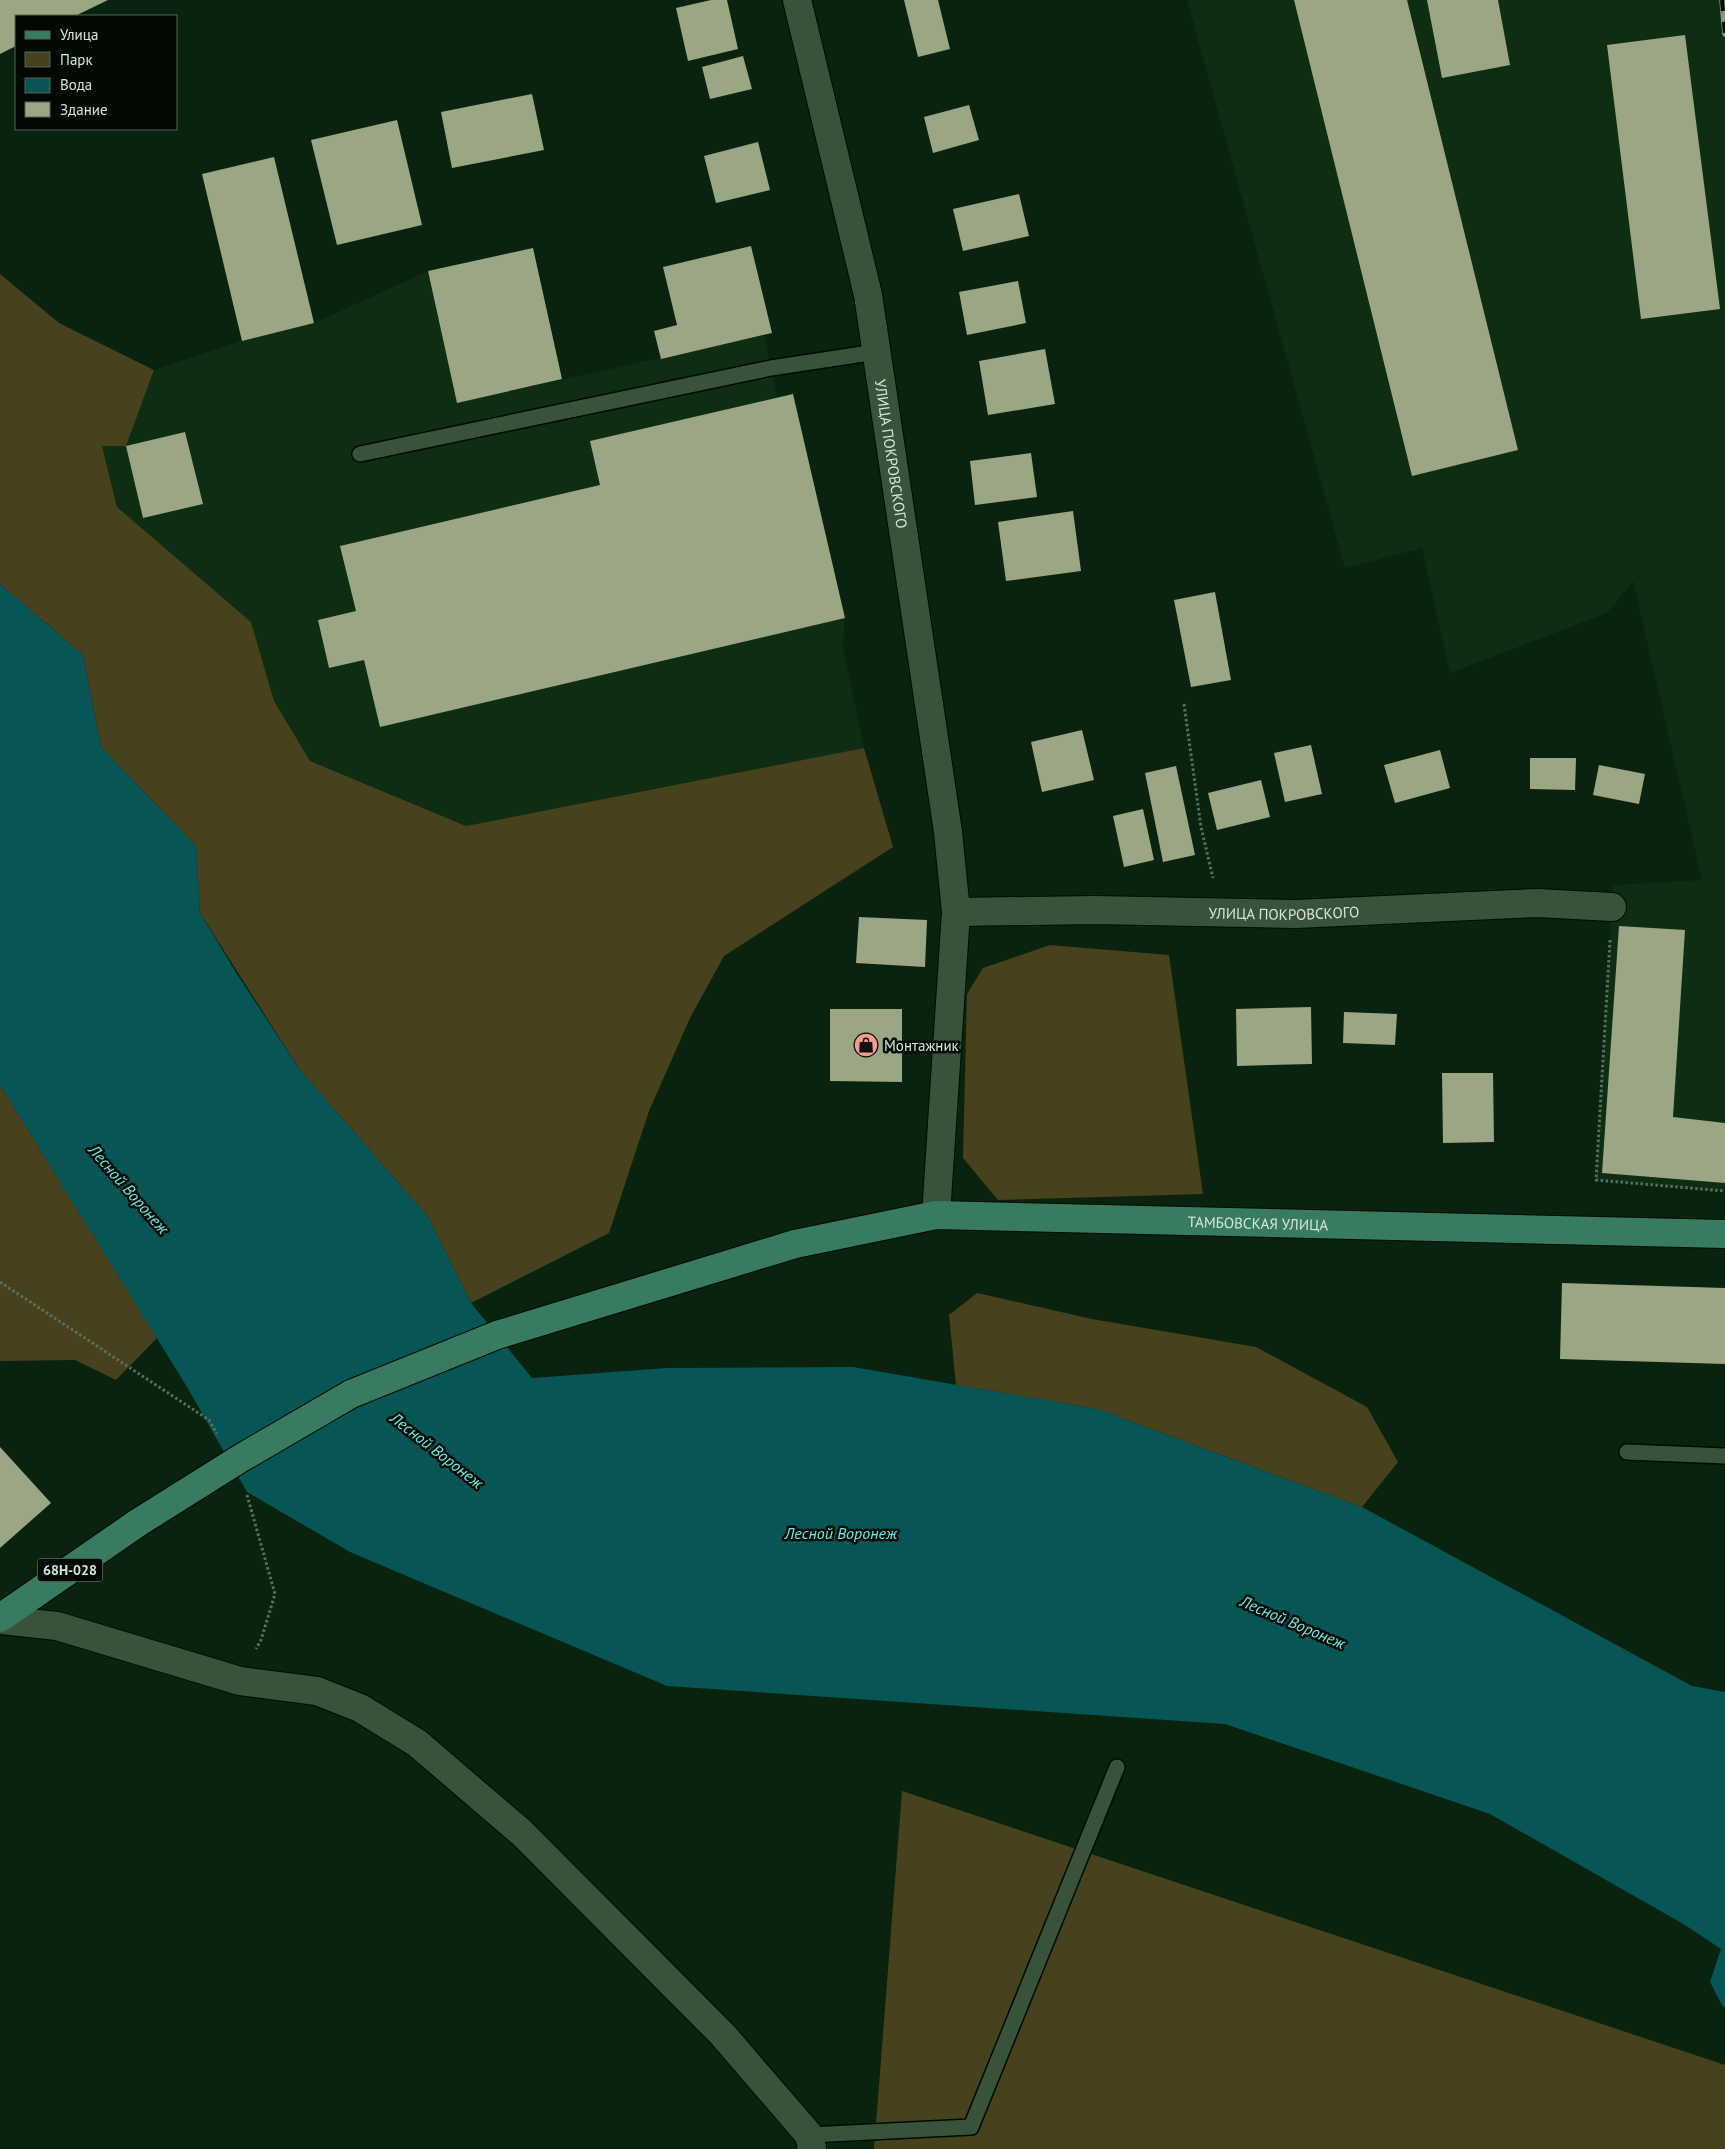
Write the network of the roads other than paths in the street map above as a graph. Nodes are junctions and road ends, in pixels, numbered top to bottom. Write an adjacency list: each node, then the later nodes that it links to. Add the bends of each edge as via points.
1 (797, 0): 2 (street, УЛИЦА ПОКРОВСКОГО, via 868,295)
2 (876, 352): 3 (lane, via 771,368); 5 (street, УЛИЦА ПОКРОВСКОГО, via 948,832)
3 (360, 454)
4 (1612, 907): 5 (street, УЛИЦА ПОКРОВСКОГО, via 1537,903 1296,914 1095,910)
5 (956, 912): 6 (street, УЛИЦА ПОКРОВСКОГО)
6 (936, 1215): 7 (main road, ТАМБОВСКАЯ УЛИЦА); 10 (main road, ТАМБОВСКАЯ УЛИЦА / 68Н-028, bridge, via 794,1244 497,1335 351,1394 139,1522)
7 (1725, 1234)
8 (1627, 1452): 9 (lane)
9 (1725, 1456)
10 (0, 1619): 12 (street, via 57,1626 240,1681 318,1691 360,1708 417,1743 522,1833 723,2035)
11 (1117, 1767): 12 (lane, via 971,2127)
12 (810, 2142)

